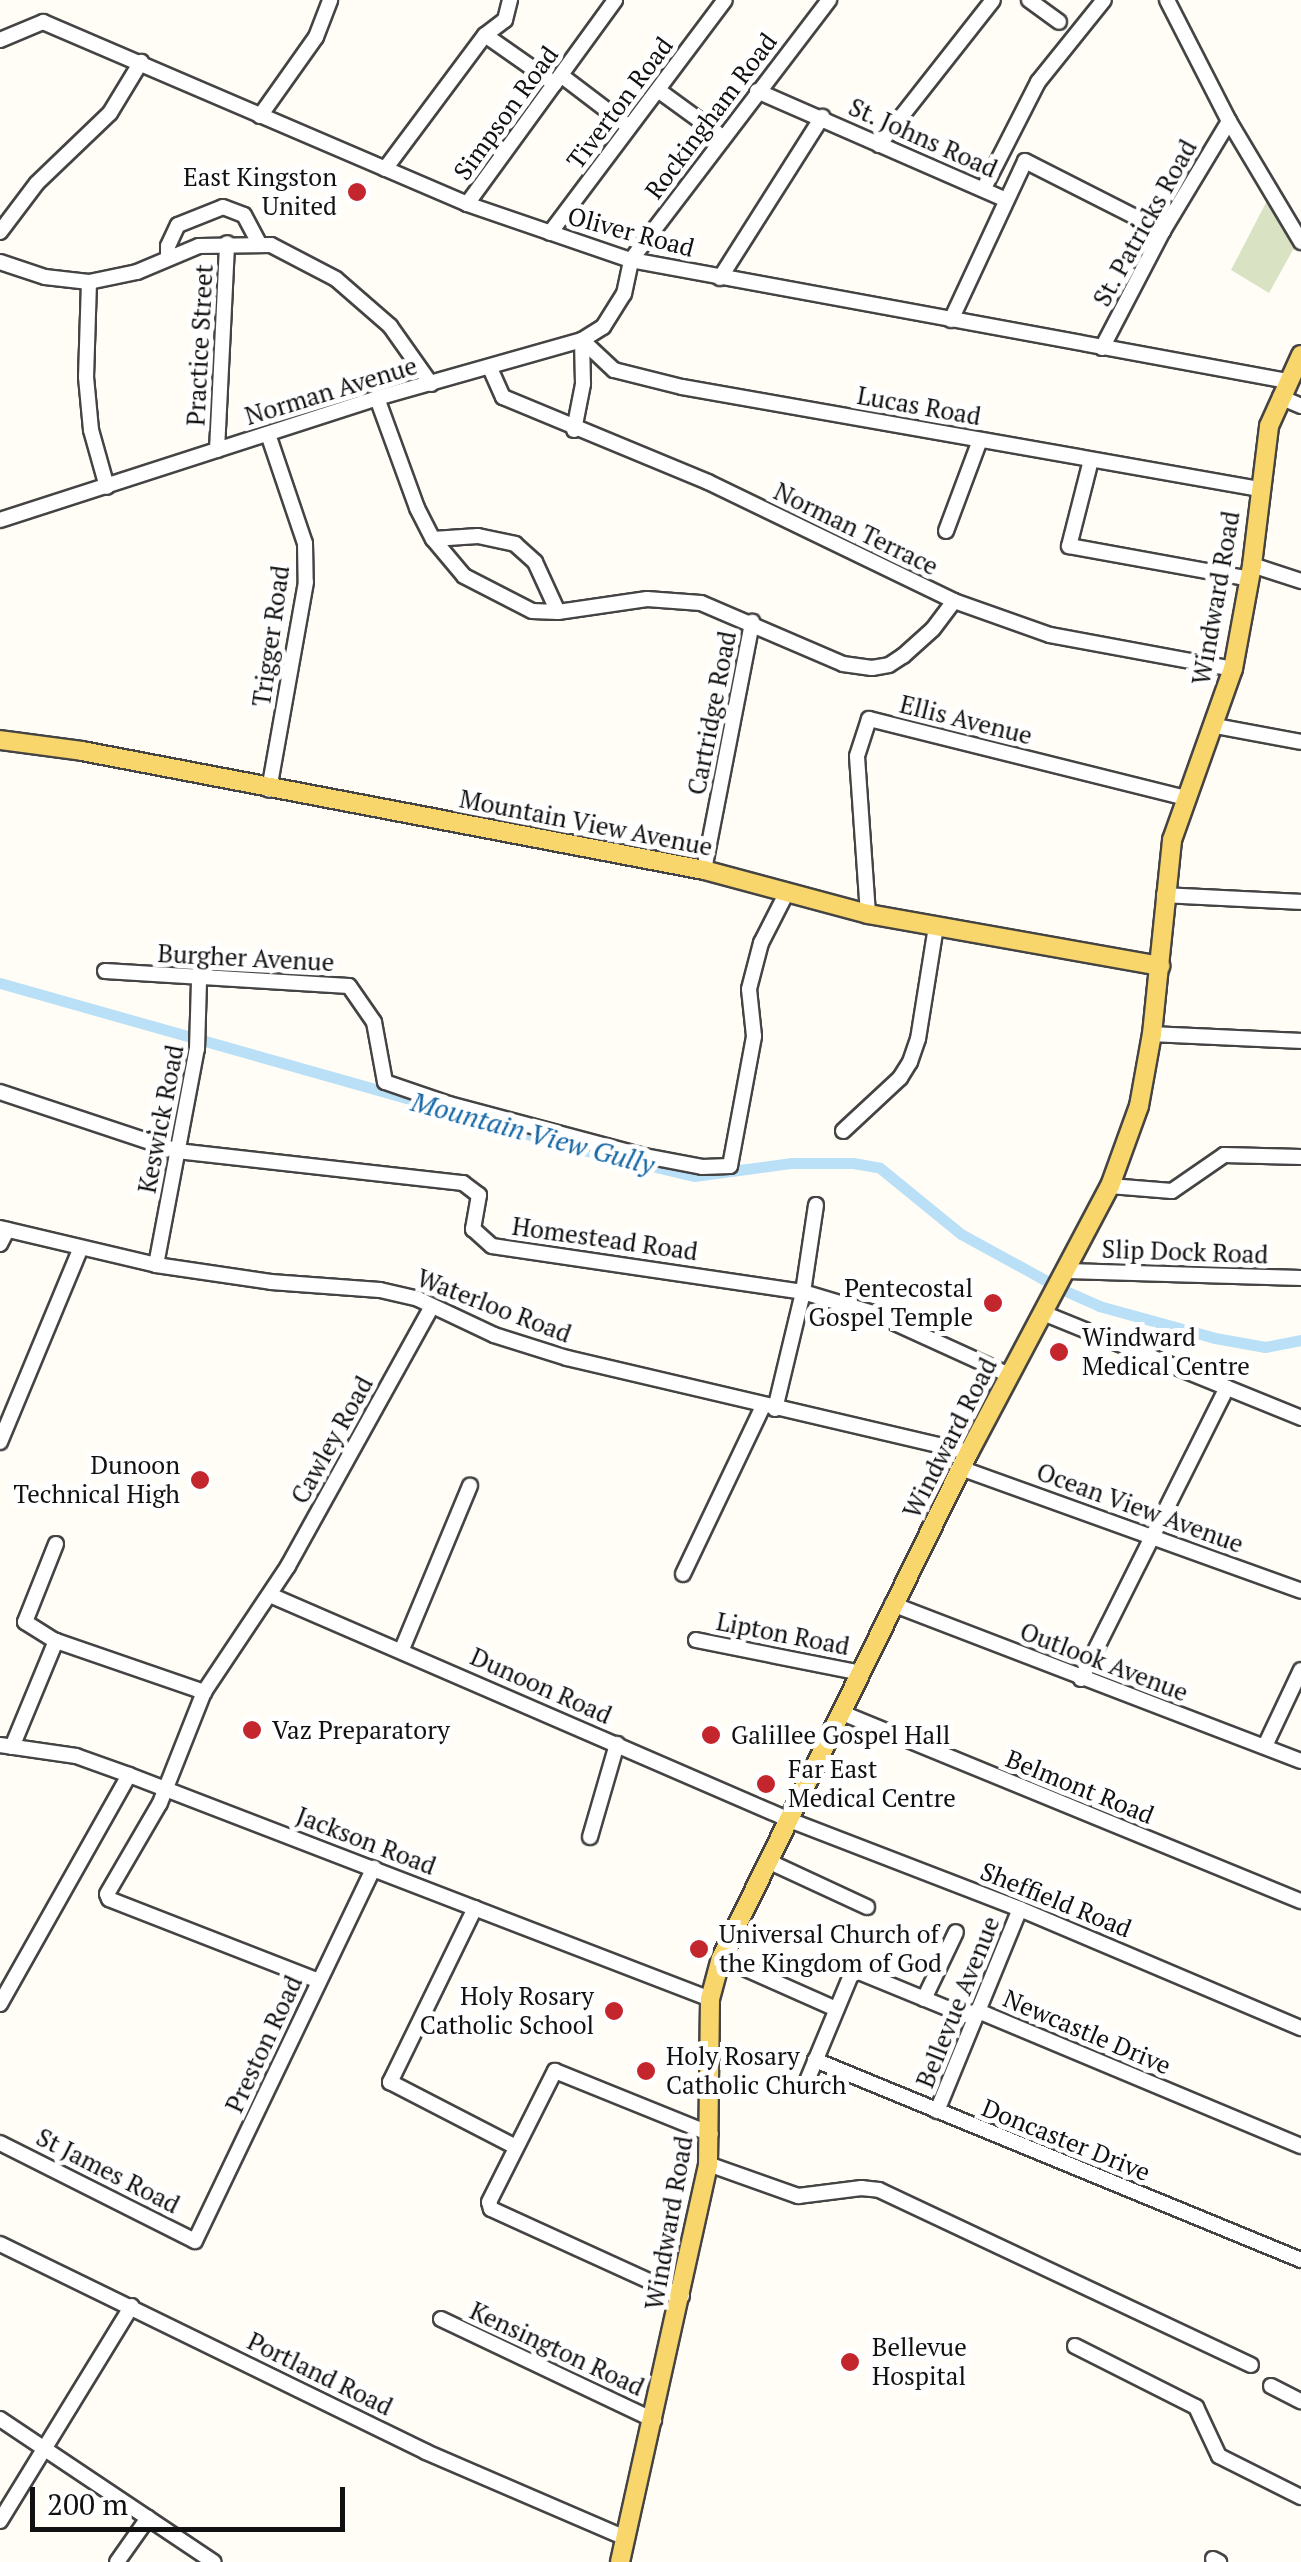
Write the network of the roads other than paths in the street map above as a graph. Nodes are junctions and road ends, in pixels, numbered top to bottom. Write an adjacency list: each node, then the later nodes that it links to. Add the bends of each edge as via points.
1 (330, 0): 17 (street, via 316,37)
2 (510, 0): 11 (street, via 505,20)
3 (615, 0): 14 (street, Simpson Road)
4 (726, 0): 15 (street, Tiverton Road)
5 (829, 0): 16 (street, Rockingham Road)
6 (993, 0): 22 (street)
7 (1030, 0): 10 (street)
8 (1104, 0): 24 (street, via 1038,82)
9 (1167, 0): 19 (street)
10 (1059, 22)
11 (485, 36): 14 (street); 23 (street)
12 (0, 40): 13 (street, Oliver Road, via 43,22)
13 (141, 62): 17 (street, Oliver Road); 28 (street, via 110,114 38,183)
14 (559, 80): 20 (street); 26 (street, Simpson Road)
15 (658, 90): 20 (street, Tiverton Road); 21 (street)
16 (757, 91): 18 (street, St. Johns Road); 21 (street, Rockingham Road)
17 (260, 116): 23 (street, Oliver Road)
18 (822, 118): 22 (street, St. Johns Road); 36 (street)
19 (1229, 121): 27 (street, St. Patricks Road); 30 (street)
20 (629, 127): 29 (street, Tiverton Road)
21 (722, 136): 34 (street, Rockingham Road)
22 (879, 145): 24 (street, St. Johns Road)
23 (385, 169): 26 (street, Oliver Road)
24 (984, 188): 25 (street, St. Johns Road)
25 (1004, 199): 27 (street, via 1025,161); 38 (street)
26 (467, 204): 29 (street, Oliver Road)
27 (1162, 230): 40 (street, St. Patricks Road)
28 (0, 232)
29 (550, 233): 34 (street, Oliver Road)
30 (1301, 242)
31 (228, 243): 32 (street); 33 (street); 50 (street, Practice Street)
32 (259, 243): 33 (street, via 244,215 223,207 178,226); 43 (street, via 336,279 390,326)
33 (168, 256): 37 (street, via 137,272)
34 (631, 260): 36 (street, Oliver Road); 39 (street, Norman Avenue, via 612,319)
35 (0, 262): 37 (street)
36 (720, 278): 38 (street, Oliver Road)
37 (89, 282): 52 (street, via 86,378)
38 (950, 320): 40 (street, Oliver Road)
39 (582, 340): 42 (street, Norman Avenue); 47 (street); 49 (street, Lucas Road, via 614,370)
40 (1102, 348): 44 (street, Oliver Road)
41 (1301, 354): 44 (main road, Windward Road)
42 (490, 368): 43 (street, Norman Avenue); 47 (street, Norman Terrace, via 503,397)
43 (432, 384): 45 (street, Norman Avenue)
44 (1284, 389): 46 (street, Oliver Road); 53 (main road, Windward Road)
45 (377, 398): 48 (street, Norman Avenue); 56 (street)
46 (1301, 406)
47 (574, 430): 59 (street, Norman Terrace, via 708,482)
48 (268, 434): 50 (street, Norman Avenue); 66 (street, Trigger Road, via 301,528 306,582)
49 (980, 440): 51 (street, Lucas Road); 55 (street)
50 (218, 450): 52 (street, Norman Avenue)
51 (1092, 460): 53 (street, Lucas Road); 57 (street, via 1069,546)
52 (107, 488): 54 (street, Norman Avenue)
53 (1260, 489): 57 (main road, Windward Road)
54 (0, 520)
55 (946, 531)
56 (433, 538): 60 (street, via 464,576 508,602); 60 (street, via 478,536 515,544 535,562)
57 (1251, 572): 58 (street); 62 (main road, Windward Road)
58 (1301, 581)
59 (954, 600): 61 (street, via 904,656 872,668 843,664); 62 (street, Norman Terrace, via 1050,635)
60 (558, 612): 61 (street, via 647,598 700,603)
61 (752, 622): 68 (street, Cartridge Road)
62 (1233, 669): 63 (main road, Windward Road)
63 (1216, 726): 65 (street); 67 (main road, Windward Road)
64 (0, 740): 66 (main road, Mountain View Avenue)
65 (1301, 742)
66 (268, 790): 68 (main road, Mountain View Avenue)
67 (1186, 798): 70 (main road, Windward Road); 72 (street, Ellis Avenue, via 869,719 857,756)
68 (704, 870): 69 (main road, Mountain View Avenue)
69 (787, 892): 72 (main road, Mountain View Avenue); 76 (street, Burgher Avenue, via 760,943 749,989 754,1036 730,1166 673,1162 385,1082 374,1022 349,986)
70 (1164, 895): 71 (street); 74 (main road, Windward Road)
71 (1301, 902)
72 (868, 914): 73 (main road, Mountain View Avenue)
73 (936, 926): 74 (main road, Mountain View Avenue); 80 (street, via 910,1062)
74 (1160, 966): 77 (main road, Windward Road)
75 (105, 970): 76 (street, Burgher Avenue)
76 (200, 980): 81 (street, Keswick Road, via 200,1032)
77 (1152, 1034): 78 (street); 83 (main road, Windward Road, via 1139,1106)
78 (1301, 1041)
79 (0, 1092): 81 (street, Homestead Road)
80 (843, 1131)
81 (177, 1151): 87 (street, Keswick Road); 90 (street, Homestead Road, via 462,1183 479,1196 473,1229 492,1246)
82 (1301, 1157): 83 (street, via 1224,1155 1172,1191)
83 (1110, 1186): 88 (main road, Windward Road)
84 (816, 1205): 90 (street)
85 (2, 1234): 86 (street, Waterloo Road)
86 (80, 1250): 87 (street, Waterloo Road); 97 (street)
87 (156, 1266): 91 (street, Waterloo Road, via 380,1290)
88 (1067, 1271): 89 (street, Slip Dock Road); 92 (main road, Windward Road)
89 (1301, 1278)
90 (803, 1292): 93 (street, Homestead Road, via 900,1324); 95 (street)
91 (432, 1306): 95 (street, Waterloo Road, via 567,1358); 104 (street, Cawley Road)
92 (1043, 1313): 93 (main road, Windward Road); 94 (street)
93 (1009, 1376): 98 (main road, Windward Road)
94 (1227, 1388): 96 (street); 100 (street)
95 (769, 1408): 98 (street, Waterloo Road); 102 (street)
96 (1301, 1418)
97 (0, 1442)
98 (966, 1460): 100 (street, Ocean View Avenue); 105 (main road, Windward Road)
99 (470, 1486): 108 (street)
100 (1150, 1534): 103 (street, Ocean View Avenue); 111 (street)
101 (56, 1544): 106 (street, via 25,1622)
102 (683, 1574)
103 (1301, 1591)
104 (270, 1595): 108 (street, Dunoon Road); 112 (street, Cawley Road)
105 (892, 1604): 110 (main road, Windward Road); 111 (street, Outlook Avenue)
106 (56, 1640): 112 (street); 115 (street)
107 (696, 1640): 110 (street, Lipton Road)
108 (402, 1649): 114 (street, Dunoon Road)
109 (1301, 1670): 116 (street)
110 (861, 1673): 113 (main road, Windward Road)
111 (1081, 1679): 116 (street, Outlook Avenue)
112 (204, 1692): 119 (street, Cawley Road)
113 (842, 1713): 120 (main road, Windward Road); 124 (street, Belmont Road)
114 (617, 1744): 120 (street, Dunoon Road); 121 (street)
115 (6, 1746): 118 (street, Jackson Road, via 76,1756)
116 (1264, 1746): 117 (street, Outlook Avenue)
117 (1301, 1761)
118 (130, 1774): 119 (street, Jackson Road); 133 (street)
119 (167, 1789): 123 (street, Jackson Road); 130 (street, Cawley Road, via 107,1897)
120 (792, 1821): 122 (main road, Windward Road); 127 (street, Sheffield Road)
121 (590, 1837)
122 (770, 1862): 125 (street); 129 (main road, Windward Road)
123 (374, 1868): 126 (street, Jackson Road); 130 (street, Preston Road)
124 (1301, 1900)
125 (867, 1907)
126 (475, 1908): 132 (street, Jackson Road); 142 (street, via 390,2082)
127 (1020, 1909): 135 (street, Bellevue Avenue); 136 (street, Sheffield Road)
128 (956, 1932): 131 (street)
129 (722, 1958): 132 (main road, Windward Road); 134 (street)
130 (319, 1981): 145 (street, Preston Road)
131 (924, 1998): 134 (street, Newcastle Drive, via 854,1972); 135 (street, Newcastle Drive, via 964,2015)
132 (710, 1999): 140 (main road, Windward Road)
133 (0, 2004)
134 (836, 2009): 137 (street)
135 (978, 2011): 139 (street, Bellevue Avenue); 143 (street, Newcastle Drive)
136 (1301, 2028)
137 (815, 2060): 138 (street); 139 (street, Doncaster Drive)
138 (804, 2088)
139 (937, 2111): 147 (street, Doncaster Drive)
140 (712, 2134): 142 (street, via 555,2071); 144 (main road, Windward Road)
141 (0, 2142): 145 (street, St James Road)
142 (514, 2146): 148 (street, via 491,2209)
143 (1301, 2146)
144 (708, 2164): 148 (main road, Windward Road); 152 (street, via 798,2196 879,2190)
145 (195, 2241)
146 (0, 2244): 149 (street, Portland Road)
147 (1301, 2260)
148 (682, 2296): 156 (main road, Windward Road)
149 (132, 2306): 157 (street); 161 (street, Portland Road, via 426,2452)
150 (441, 2319): 156 (street, Kensington Road)
151 (1075, 2346): 158 (street, via 1196,2408 1219,2456)
152 (1251, 2365)
153 (1271, 2386): 154 (street)
154 (1301, 2402)
155 (0, 2419): 157 (street)
156 (654, 2420): 161 (main road, Windward Road)
157 (45, 2450): 159 (street); 160 (street)
158 (1301, 2497)
159 (148, 2518): 162 (street); 163 (street)
160 (0, 2520)
161 (623, 2537): 164 (main road, Windward Road); 165 (main road, Windward Road)
162 (117, 2562)
163 (214, 2562)
164 (612, 2562)
165 (620, 2562)

